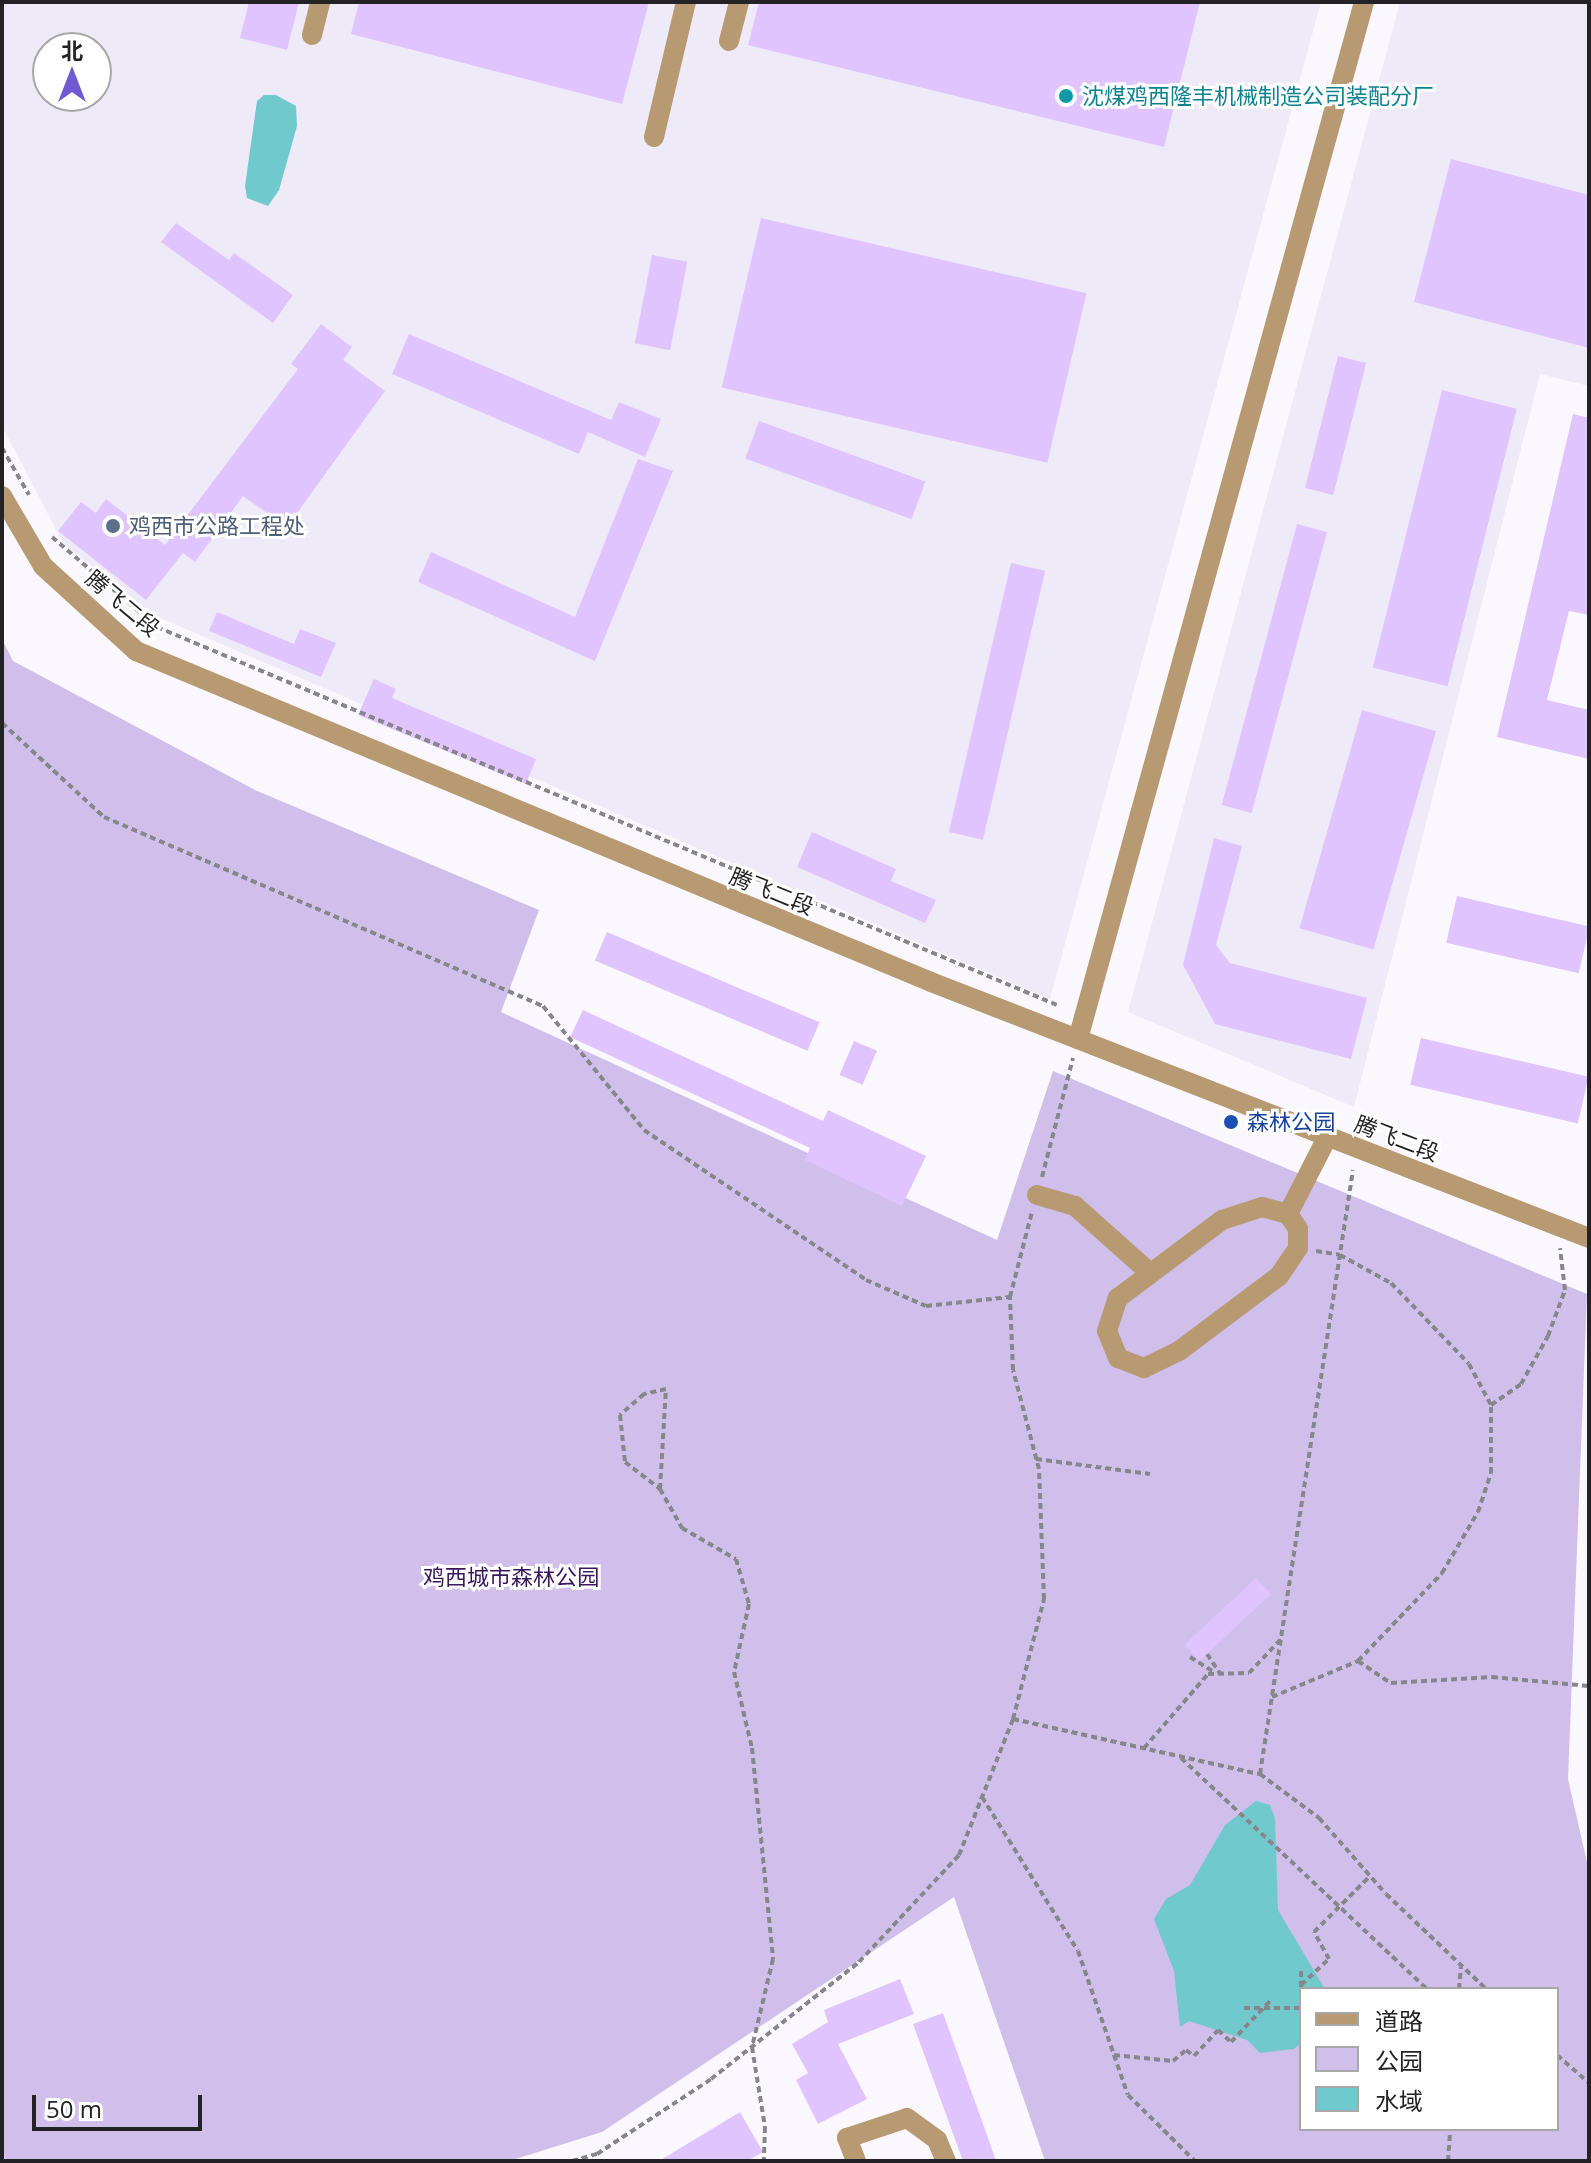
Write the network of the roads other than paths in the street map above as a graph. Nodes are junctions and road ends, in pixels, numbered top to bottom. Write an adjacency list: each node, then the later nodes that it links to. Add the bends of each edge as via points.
1 (320, 2): 5 (street)
2 (686, 2): 7 (street)
3 (739, 2): 6 (street)
4 (1364, 2): 9 (street)
5 (312, 35)
6 (729, 41)
7 (654, 137)
8 (2, 496): 9 (street, 腾飞二段, via 43,566 136,651 722,897)
9 (1078, 1039): 10 (street, 腾飞二段)
10 (1328, 1136): 12 (street); 13 (street, 腾飞二段)
11 (1037, 1195): 14 (street, via 1075,1206)
12 (1288, 1214): 14 (street, via 1262,1207 1222,1220); 14 (street, via 1298,1229 1298,1248 1279,1276 1179,1351 1144,1368 1118,1358 1107,1331 1118,1298)
13 (1589, 1238)
14 (1149, 1272)
15 (856, 2161): 16 (street, via 847,2138 907,2118 937,2140)
16 (946, 2161)

